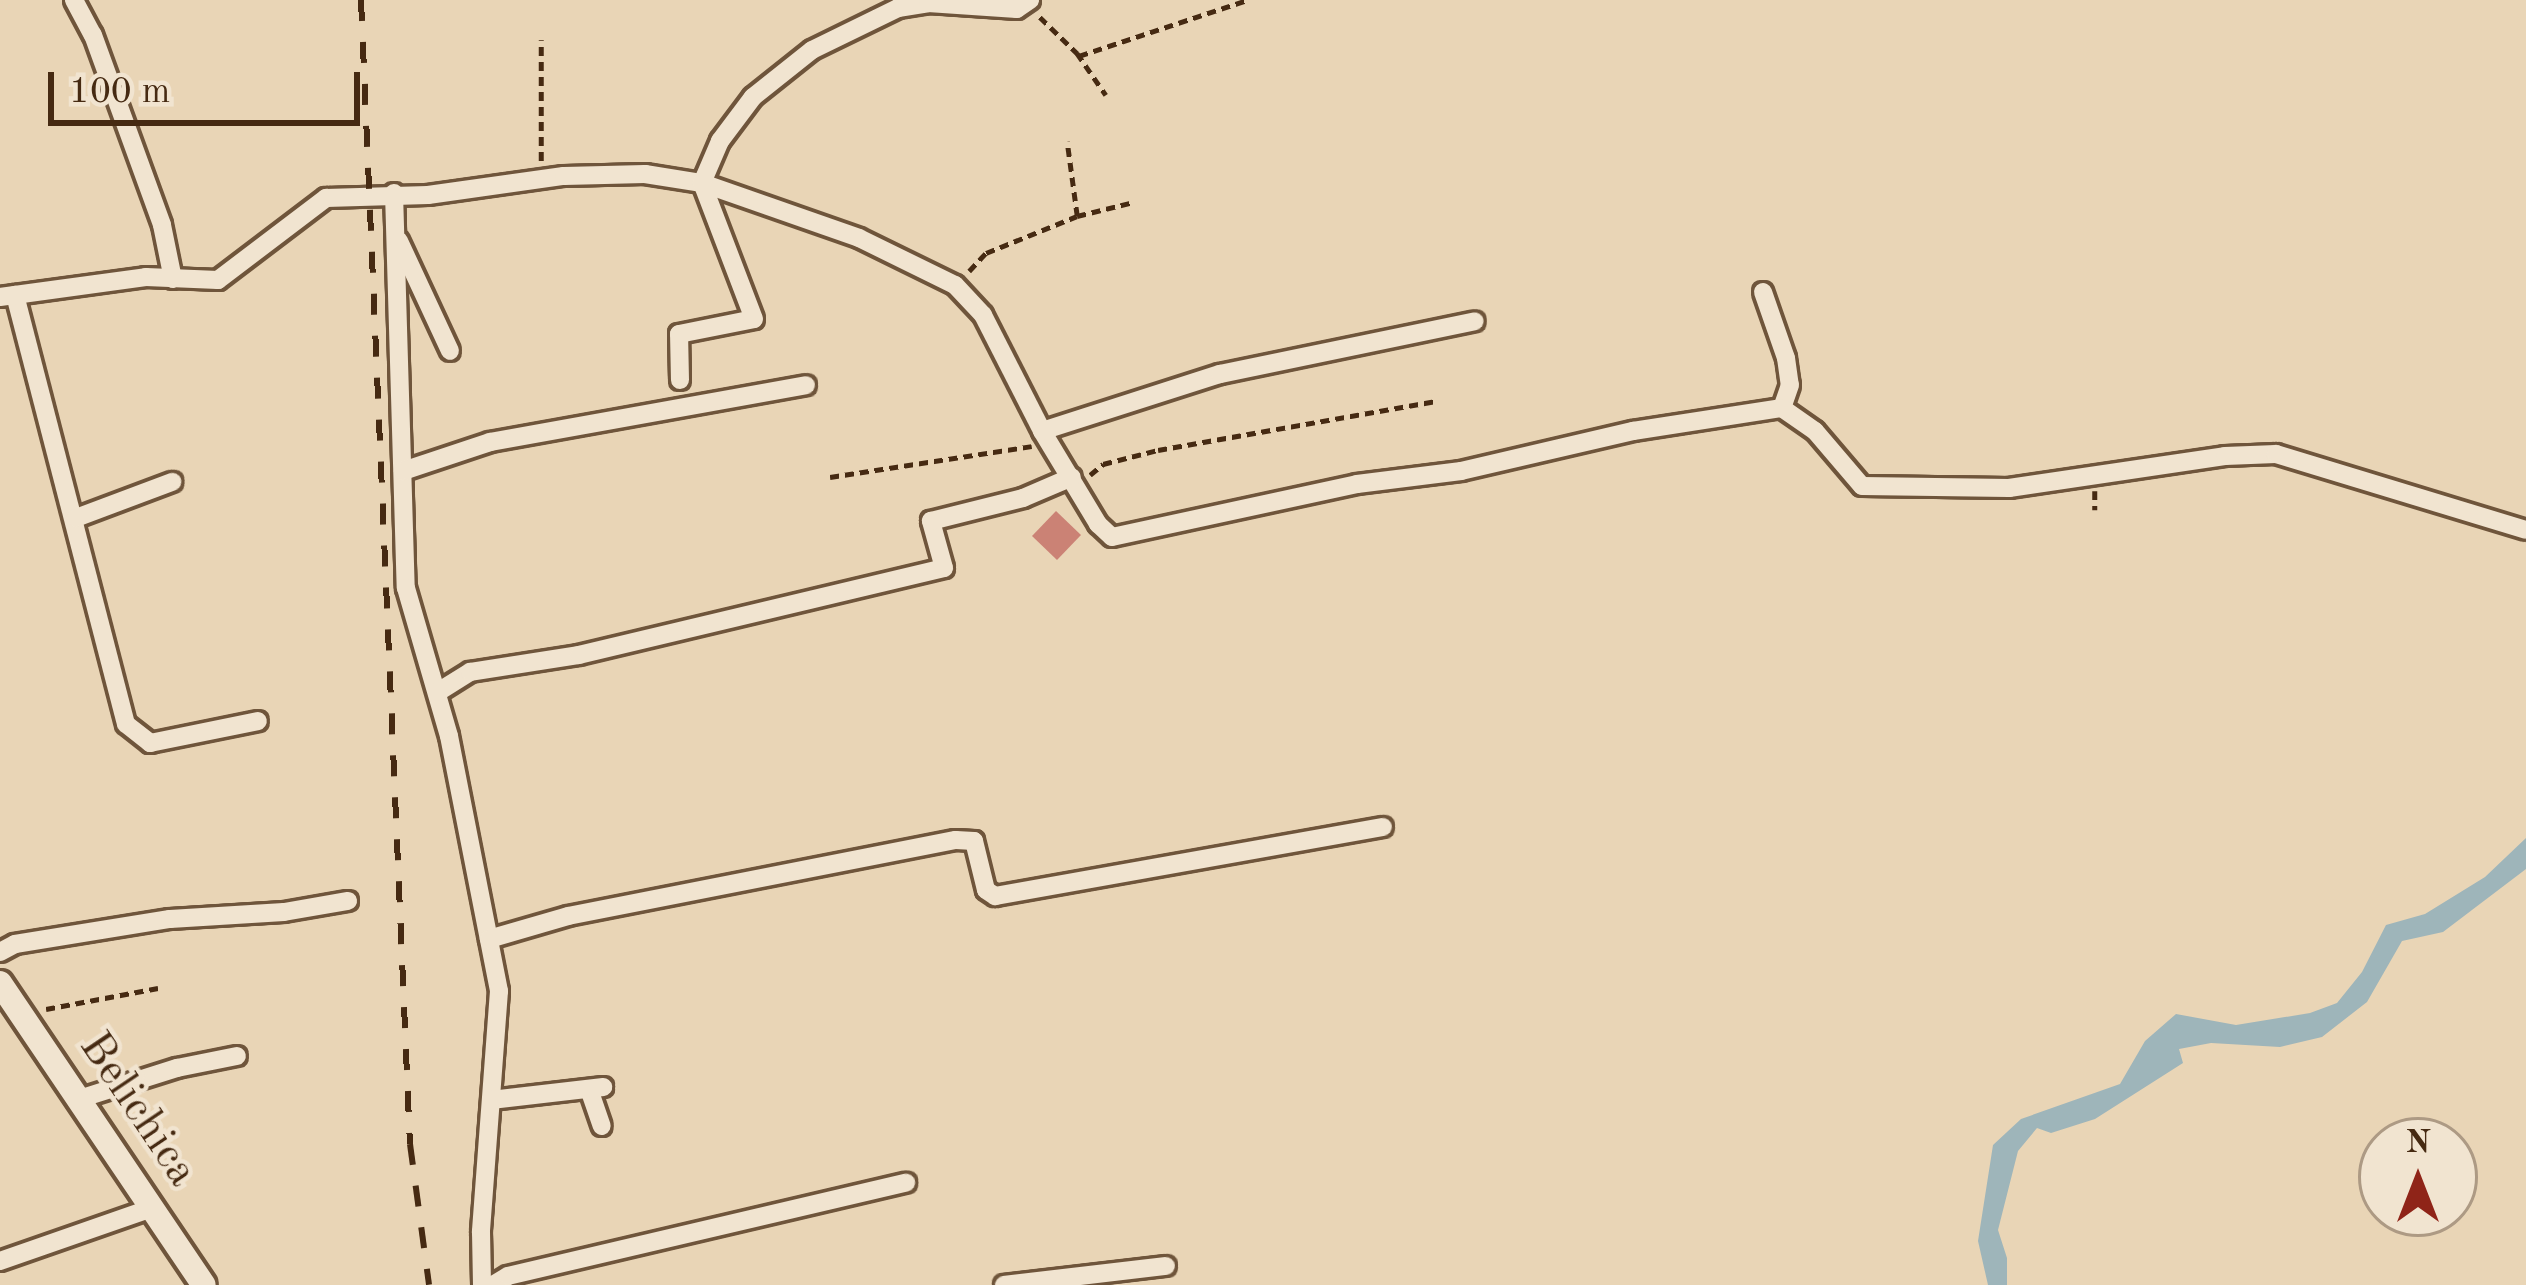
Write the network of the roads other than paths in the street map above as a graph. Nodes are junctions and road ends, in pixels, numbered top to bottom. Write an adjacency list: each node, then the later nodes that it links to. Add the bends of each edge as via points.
1 (74, 0): 7 (street, via 162,225)
2 (928, 2): 3 (street, via 1017,9); 4 (street, via 858,23 812,50 753,98 720,141)
3 (1028, 2)
4 (702, 183): 5 (street, via 645,174); 12 (street, via 754,320 679,334); 15 (street, via 859,238 955,285 1000,344)
5 (394, 193): 6 (street); 7 (street, via 326,197 218,280)
6 (394, 233): 11 (street); 16 (street)
7 (173, 279): 9 (street)
8 (1763, 292): 14 (street, via 1786,358 1790,385)
9 (7, 296): 19 (street)
10 (1475, 321): 15 (street, via 1220,374)
11 (450, 351)
12 (680, 380)
13 (806, 385): 16 (street, via 490,442)
14 (1782, 408): 18 (street, via 1358,484 1123,538 1098,524); 20 (street, via 1815,431 1862,486 2008,488 2276,454)
15 (1046, 437): 18 (street)
16 (403, 471): 21 (street, via 409,610)
17 (172, 482): 19 (street)
18 (1074, 482): 21 (street, via 931,521 944,568 579,656 470,672)
19 (76, 518): 22 (street, via 119,704 136,736 171,741)
20 (2526, 530)
21 (438, 692): 25 (street)
22 (258, 722)
23 (1383, 827): 25 (street, via 995,896 986,890 974,841 956,840 568,916)
24 (348, 901): 26 (street, via 170,919)
25 (489, 939): 30 (street, via 500,1010)
26 (0, 952)
27 (0, 983): 29 (main road, Belichica)
28 (237, 1056): 29 (street)
29 (79, 1099): 33 (main road, Belichica)
30 (491, 1100): 31 (street, via 596,1088); 37 (street)
31 (602, 1126)
32 (906, 1183): 38 (street)
33 (152, 1208): 34 (street); 36 (main road, Belichica)
34 (0, 1261)
35 (1166, 1266): 39 (street)
36 (204, 1285)
37 (482, 1285)
38 (493, 1285)
39 (1004, 1285)

